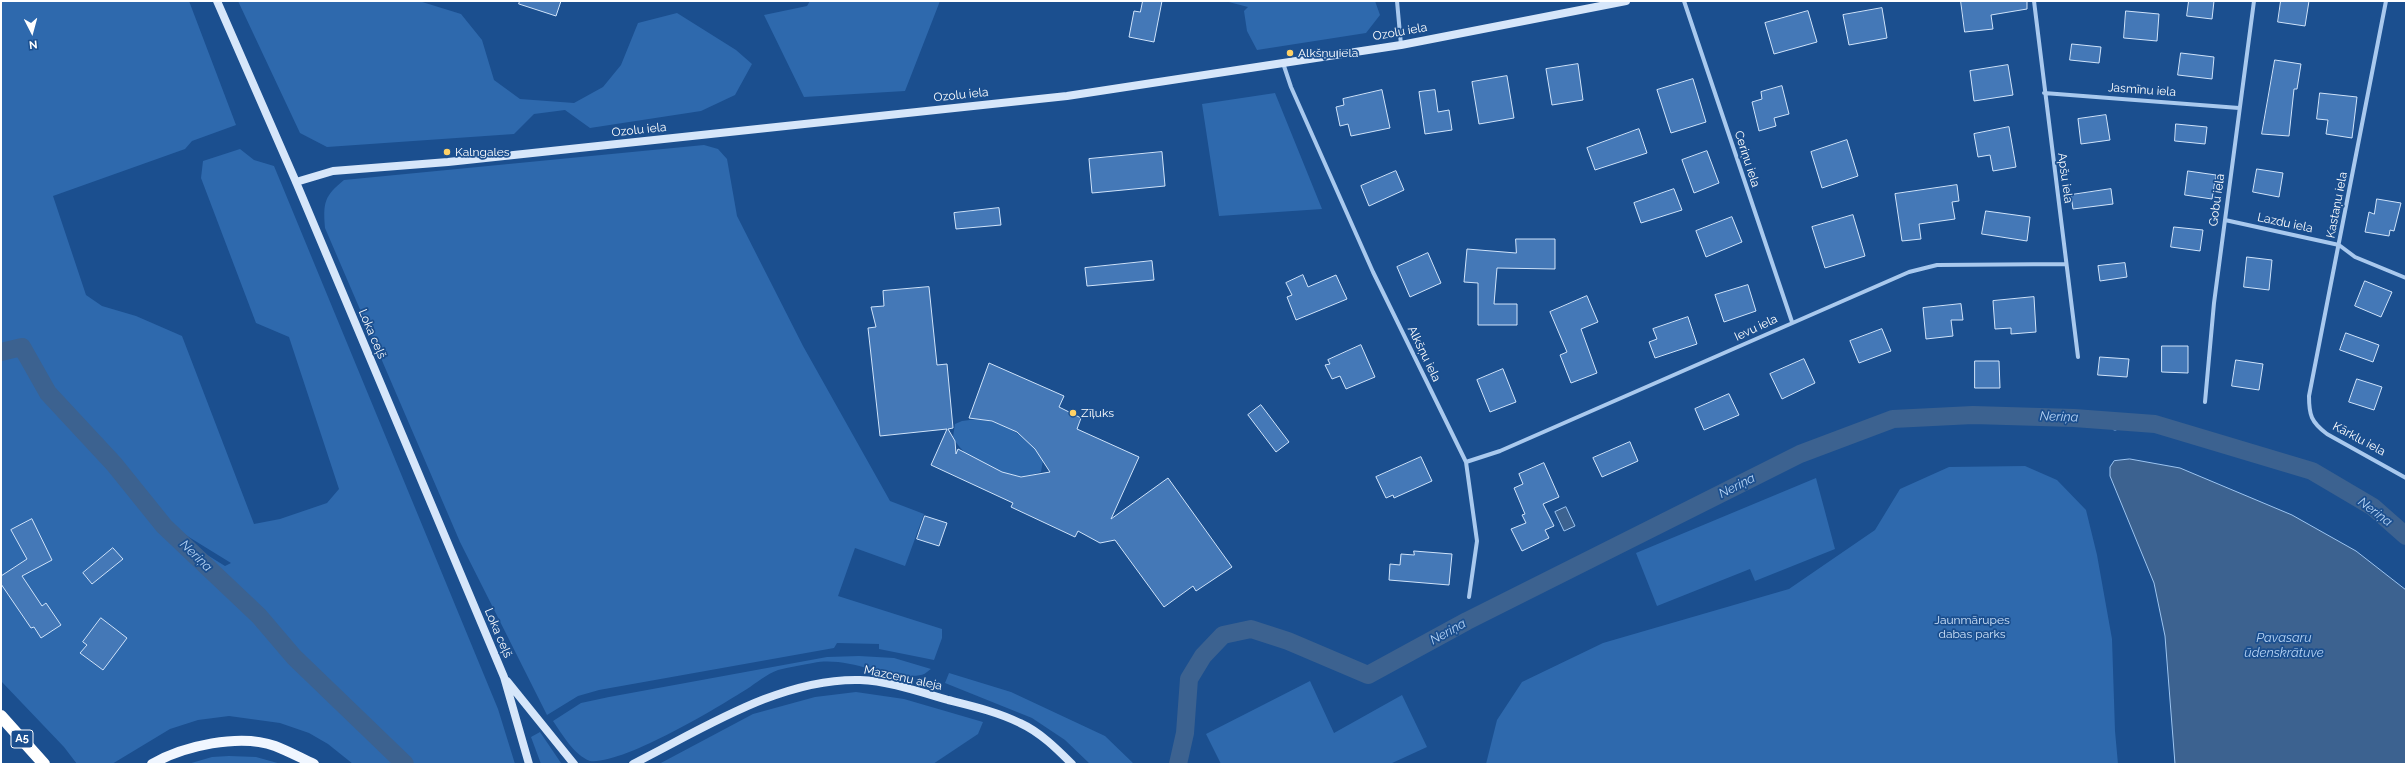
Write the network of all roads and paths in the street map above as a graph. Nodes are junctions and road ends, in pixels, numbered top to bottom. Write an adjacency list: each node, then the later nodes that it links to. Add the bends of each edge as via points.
1 (217, 1): 12 (main road, Loka ceļš)
2 (1397, 1): 8 (street)
3 (1626, 1): 8 (main road, Ozolu iela)
4 (1684, 1): 17 (street, Ceriņu iela)
5 (2034, 1): 10 (street, Apšu iela)
6 (2254, 1): 11 (street, Gobu iela)
7 (2386, 1): 14 (street, Kastaņu iela)
8 (1401, 45): 9 (main road, Ozolu iela)
9 (1283, 62): 12 (main road, Ozolu iela, via 1067,96 448,162 333,171); 21 (street, Alkšņu iela, via 1291,87 1373,272)
10 (2044, 92): 11 (street, Jasmīnu iela); 15 (street, Apšu iela)
11 (2238, 108): 13 (street, Gobu iela)
12 (296, 182): 24 (main road, Loka ceļš)
13 (2225, 220): 14 (street, Lazdu iela); 19 (street, Gobu iela)
14 (2339, 245): 16 (street, Lazdu iela, via 2355,257); 20 (street, Kastaņu iela)
15 (2066, 264): 17 (street, Ievu iela, via 1930,267 1909,272); 18 (street, Apšu iela)
16 (2406, 278)
17 (1792, 322): 21 (street, Ievu iela, via 1761,338 1500,451)
18 (2078, 358)
19 (2205, 402)
20 (2309, 412): 22 (street, Kārklu iela, via 2327,434)
21 (1466, 462): 23 (street, Alkšņu iela, via 1477,541)
22 (2406, 478)
23 (1469, 597)
24 (504, 677): 29 (main road, Loka ceļš); 30 (main road, Loka ceļš)
25 (1, 716): 27 (highway, A5)
26 (154, 762): 28 (main road, via 173,753 207,743 239,741 273,745)
27 (44, 764)
28 (314, 764)
29 (529, 764)
30 (574, 764)
31 (634, 764): 32 (main road, Mazcenu aleja, via 754,704 793,688 828,680 862,680 935,696 1020,723 1037,732)
32 (1072, 764)

